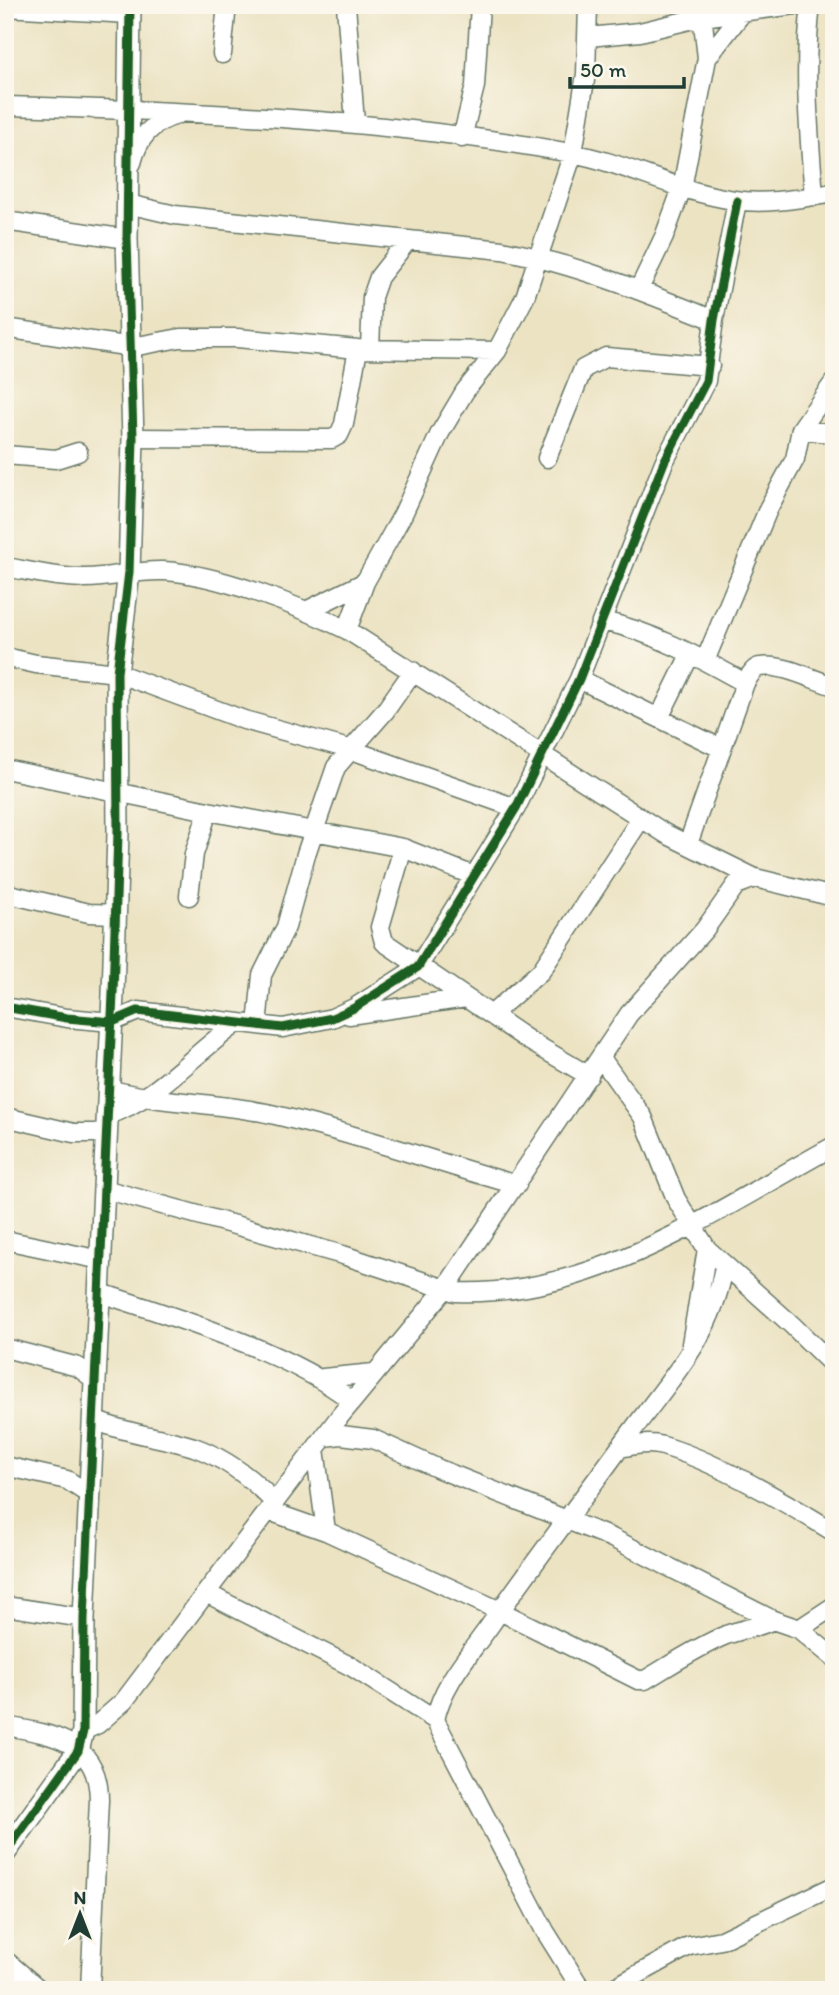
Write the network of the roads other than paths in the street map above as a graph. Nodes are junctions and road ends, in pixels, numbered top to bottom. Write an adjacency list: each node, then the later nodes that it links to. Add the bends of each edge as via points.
1 (227, 5): 12 (street)
2 (346, 5): 17 (street)
3 (480, 5): 18 (street, via 475,86)
4 (588, 5): 11 (street)
5 (795, 5): 10 (street)
6 (811, 5): 23 (street, via 807,139)
7 (5, 7): 8 (street)
8 (130, 10): 15 (street)
9 (701, 11): 10 (street); 11 (street, via 640,33); 13 (street)
10 (742, 13): 13 (street)
11 (588, 37): 19 (street)
12 (222, 54)
13 (707, 58): 21 (street)
14 (5, 106): 15 (street)
15 (129, 109): 16 (street); 20 (street)
16 (180, 114): 17 (street); 20 (street, via 158,123 142,137)
17 (355, 123): 18 (street)
18 (461, 138): 19 (street)
19 (573, 153): 21 (street); 29 (street)
20 (129, 173): 25 (street)
21 (682, 188): 24 (street); 30 (street)
22 (834, 193): 23 (street)
23 (814, 196): 24 (street)
24 (737, 201): 31 (street)
25 (128, 204): 27 (street); 28 (street, via 175,215)
26 (5, 222): 27 (street)
27 (127, 239): 33 (street)
28 (408, 240): 29 (street); 34 (street, via 379,277)
29 (539, 257): 30 (street); 35 (street, via 525,297)
30 (639, 289): 31 (street)
31 (714, 320): 36 (street)
32 (5, 328): 33 (street)
33 (132, 347): 34 (street, via 180,338 237,338); 40 (street)
34 (364, 349): 35 (street); 40 (street, via 344,424 332,439)
35 (497, 351): 46 (street, via 454,408)
36 (710, 366): 43 (street, via 606,357 583,369); 48 (street, via 695,407 664,462)
37 (834, 382): 38 (street)
38 (801, 429): 39 (street); 51 (street, via 795,459)
39 (834, 434)
40 (133, 438): 45 (street)
41 (78, 452): 42 (street, via 56,459)
42 (5, 455)
43 (547, 458)
44 (5, 567): 45 (street, via 99,578)
45 (130, 572): 47 (street, via 166,571 206,579); 53 (street)
46 (365, 582): 47 (street); 49 (street)
47 (308, 610): 49 (street)
48 (605, 613): 51 (street); 54 (street)
49 (347, 630): 52 (street)
50 (5, 657): 53 (street)
51 (698, 658): 55 (street); 57 (street)
52 (413, 671): 59 (street, via 385,711); 60 (street)
53 (117, 673): 59 (street, via 244,720); 62 (street)
54 (579, 679): 57 (street); 60 (street)
55 (745, 683): 56 (street, via 760,667); 58 (street)
56 (834, 686)
57 (659, 718): 58 (street)
58 (720, 748): 67 (street)
59 (349, 749): 63 (street); 66 (street, via 336,767)
60 (541, 754): 63 (street); 65 (street)
61 (5, 769): 62 (street)
62 (118, 794): 64 (street); 76 (street)
63 (516, 808): 70 (street)
64 (208, 811): 66 (street); 74 (street, via 194,853)
65 (640, 820): 67 (street); 80 (street, via 541,971)
66 (317, 831): 68 (street); 84 (street, via 286,927 262,975)
67 (688, 844): 69 (street)
68 (403, 848): 70 (street); 77 (street, via 380,927 384,942)
69 (728, 866): 71 (street); 72 (street)
70 (474, 876): 77 (street)
71 (755, 878): 72 (street); 75 (street)
72 (736, 886): 85 (street, via 705,929 629,1014)
73 (5, 893): 76 (street, via 89,913)
74 (189, 896)
75 (834, 897)
76 (116, 914): 82 (street)
77 (418, 967): 78 (street); 81 (street)
78 (466, 998): 80 (street); 81 (street)
79 (5, 1007): 82 (street)
80 (491, 1015): 86 (street)
81 (332, 1018): 84 (street, via 283,1028)
82 (112, 1022): 83 (street, via 138,1011); 87 (street)
83 (236, 1024): 84 (street); 88 (street, via 203,1046)
84 (257, 1025)
85 (601, 1058): 86 (street); 94 (street, via 643,1117)
86 (589, 1076): 92 (street)
87 (109, 1089): 88 (street); 90 (street)
88 (145, 1099): 90 (street); 92 (street, via 235,1107 324,1126)
89 (5, 1117): 90 (street, via 74,1133)
90 (107, 1124): 93 (street)
91 (834, 1146): 94 (street)
92 (517, 1185): 100 (street)
93 (104, 1189): 97 (street); 100 (street, via 343,1255)
94 (690, 1225): 96 (street); 100 (street, via 605,1266 537,1286 467,1292)
95 (6, 1242): 97 (street)
96 (707, 1249): 98 (street); 104 (street)
97 (101, 1260): 101 (street)
98 (724, 1267): 99 (street); 102 (street)
99 (744, 1285): 102 (street); 105 (street)
100 (445, 1289): 107 (street)
101 (101, 1293): 106 (street); 108 (street, via 211,1331)
102 (719, 1296): 104 (street)
103 (5, 1348): 106 (street)
104 (689, 1355): 114 (street)
105 (834, 1366)
106 (90, 1370): 111 (street)
107 (374, 1373): 108 (street); 109 (street)
108 (323, 1378): 109 (street)
109 (352, 1401): 110 (street)
110 (340, 1416): 112 (street); 113 (street)
111 (94, 1420): 116 (street); 119 (street, via 209,1453 255,1482)
112 (373, 1439): 113 (street, via 341,1434); 120 (street)
113 (319, 1443): 119 (street); 121 (street)
114 (620, 1448): 120 (street); 122 (street, via 662,1445 736,1478)
115 (5, 1466): 117 (street)
116 (91, 1472): 117 (street); 118 (street)
117 (68, 1480): 118 (street)
118 (90, 1495): 127 (street)
119 (272, 1507): 121 (street); 123 (street)
120 (568, 1520): 126 (street); 128 (street, via 648,1554)
121 (326, 1531): 126 (street)
122 (834, 1532)
123 (208, 1594): 132 (street); 135 (street, via 124,1701)
124 (5, 1606): 127 (street)
125 (834, 1606): 129 (street)
126 (500, 1611): 128 (street, via 638,1680 694,1650); 131 (street)
127 (84, 1618): 135 (street)
128 (773, 1620): 129 (street)
129 (799, 1629): 130 (street)
130 (834, 1658)
131 (439, 1698): 132 (street); 133 (street)
132 (416, 1705): 133 (street)
133 (435, 1720): 142 (street, via 545,1931)
134 (5, 1726): 135 (street)
135 (80, 1741): 136 (street); 141 (street, via 99,1782)
136 (12, 1835): 137 (street)
137 (5, 1853)
138 (834, 1886): 143 (street, via 721,1940 689,1946)
139 (5, 1960): 140 (street)
140 (40, 1990)
141 (90, 1990)
142 (582, 1990)
143 (610, 1990)

